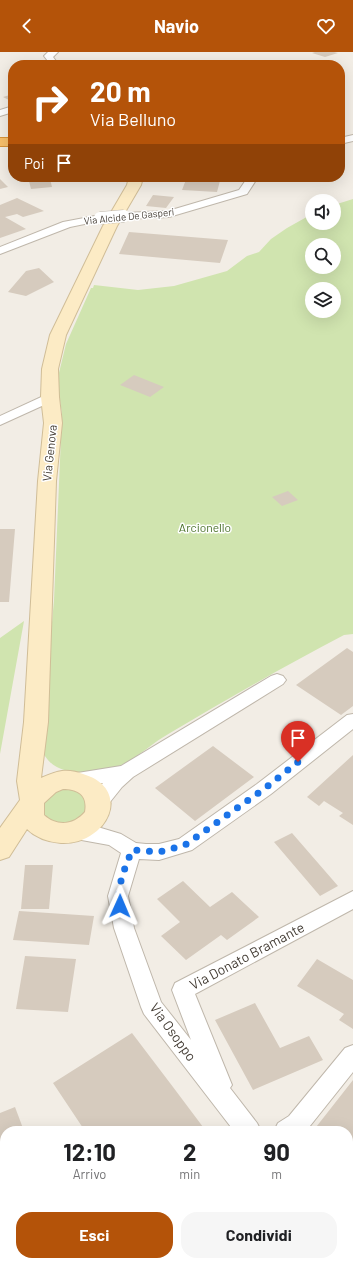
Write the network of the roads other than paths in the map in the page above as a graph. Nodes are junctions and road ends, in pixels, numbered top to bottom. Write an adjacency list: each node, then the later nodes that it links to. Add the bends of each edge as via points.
1 (54, 52): 2 (street, via 48,56)
2 (51, 60)
3 (135, 182): 6 (main road, Via Genova, via 110,226 58,335 50,369)
4 (250, 182): 5 (street, Via Alcide De Gasperi, bridge, via 243,192 169,214 100,218 67,224)
5 (0, 251)
6 (50, 397): 7 (street); 10 (main road, Via Genova, via 54,423 46,481)
7 (0, 421)
8 (277, 680): 11 (street)
9 (353, 720): 18 (street, via 264,789 185,845 159,852)
10 (33, 748): 12 (main road, via 42,761); 14 (main road, Via Genova, via 29,781)
11 (126, 772): 12 (street); 13 (street, via 115,782)
12 (67, 780): 13 (main road, via 88,786 93,790); 14 (main road, via 44,786 36,792)
13 (99, 805): 15 (main road, via 90,824); 16 (street)
14 (34, 812): 15 (main road, via 51,832); 17 (main road, via 6,839); 19 (main road, via 15,842)
15 (72, 832): 16 (street)
16 (114, 839): 18 (street)
17 (0, 850)
18 (132, 850): 22 (street, Via Osoppo, via 118,896 124,928 152,1007)
19 (0, 856)
20 (353, 899): 22 (street, Via Donato Bramante, via 183,990)
21 (353, 1055): 24 (street)
22 (226, 1102): 23 (street, Via Osoppo)
23 (245, 1126)
24 (294, 1126)

